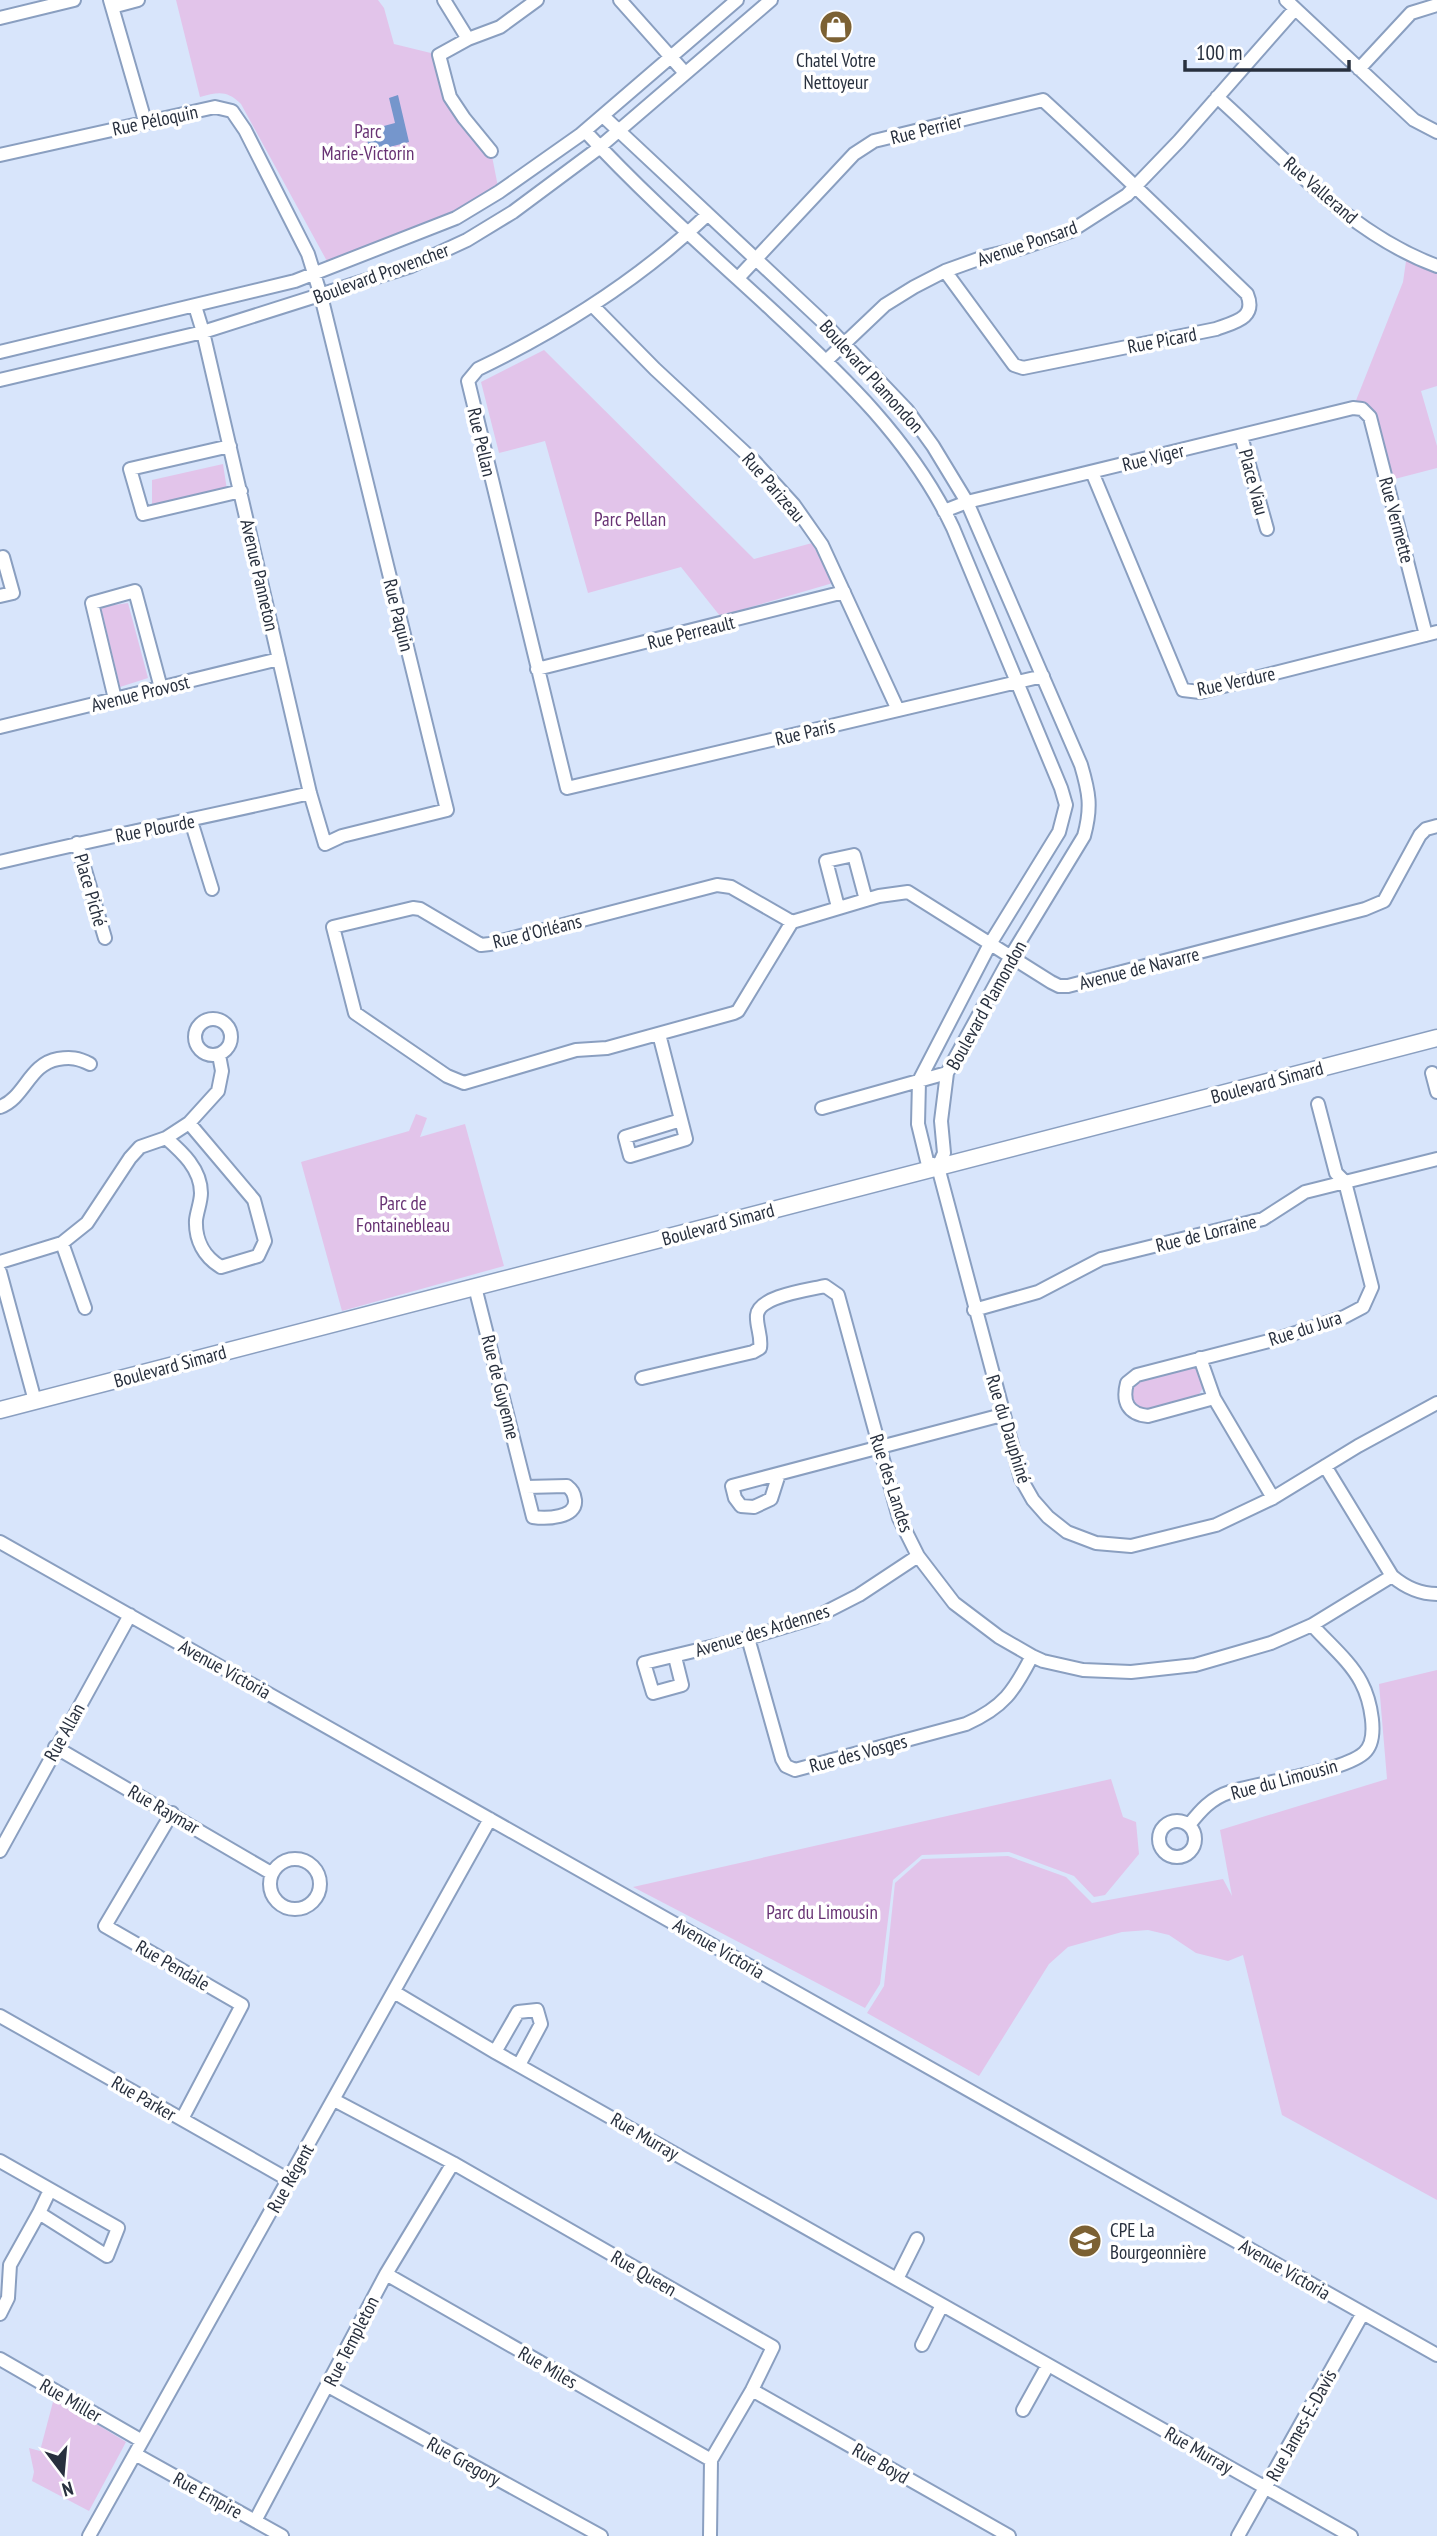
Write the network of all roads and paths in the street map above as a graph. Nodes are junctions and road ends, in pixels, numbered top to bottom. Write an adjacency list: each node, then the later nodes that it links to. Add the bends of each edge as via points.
1 (74, 0): 11 (street)
2 (138, 0): 8 (street)
3 (444, 0): 12 (street)
4 (537, 0): 12 (street, via 500,27)
5 (620, 0): 13 (street)
6 (737, 0): 13 (street, Boulevard Provencher)
7 (771, 0): 15 (street, Boulevard Provencher)
8 (111, 4): 18 (street)
9 (1290, 5): 14 (street); 16 (street, Avenue Ponsard)
10 (1437, 5): 14 (street, via 1410,13)
11 (0, 18)
12 (468, 39): 23 (street, via 439,55 450,97)
13 (671, 57): 15 (street); 17 (street, Boulevard Provencher)
14 (1359, 69): 21 (street, via 1414,120)
15 (685, 73): 20 (street, Boulevard Provencher)
16 (1217, 97): 25 (street, Avenue Ponsard); 29 (street, Rue Vallerand, via 1331,204 1407,254)
17 (603, 116): 19 (street, Boulevard Provencher); 20 (street, Boulevard Plamondon)
18 (145, 121): 24 (street, Rue Péloquin); 31 (street, Rue Péloquin, via 215,107 232,111)
19 (585, 131): 22 (street, Boulevard Plamondon); 31 (street, Boulevard Provencher, via 456,218)
20 (617, 132): 22 (street, Boulevard Provencher); 26 (street, Boulevard Plamondon)
21 (1437, 132)
22 (600, 147): 27 (street, Boulevard Plamondon); 33 (street, Boulevard Provencher, via 467,240 411,266)
23 (491, 151)
24 (0, 155)
25 (1137, 186): 28 (street, Rue Perrier, via 1043,100 874,141 854,154); 30 (street, Avenue Ponsard, via 1071,231); 30 (street, Rue Picard, via 1247,294 1250,311 1241,320 1023,368 1014,365)
26 (708, 215): 27 (street, Rue Pellan); 28 (street, Boulevard Plamondon)
27 (688, 233): 32 (street, Boulevard Plamondon); 35 (street, Rue Pellan)
28 (756, 260): 32 (street, Rue Perrier); 37 (street, Boulevard Plamondon)
29 (1437, 266)
30 (944, 271): 37 (street, Avenue Ponsard, via 885,305)
31 (314, 274): 33 (street, Rue Péloquin); 34 (street, Boulevard Provencher)
32 (738, 278): 39 (street, Boulevard Plamondon)
33 (321, 296): 36 (street, Boulevard Provencher); 66 (street, Rue Paquin, via 447,810)
34 (195, 306): 36 (street, Avenue Panneton); 38 (street, Boulevard Provencher)
35 (593, 306): 50 (street, Rue Parizeau, via 794,505 822,545); 54 (street, Rue Pellan, via 478,369 468,381)
36 (204, 332): 40 (street, Boulevard Provencher); 43 (street, Avenue Panneton)
37 (845, 343): 39 (street, Avenue Ponsard); 46 (street, Boulevard Plamondon, via 907,410)
38 (0, 352)
39 (826, 361): 47 (street, Boulevard Plamondon, via 901,443)
40 (0, 380)
41 (1362, 409): 42 (street, Rue Viger); 52 (street, Rue Vermette, via 1370,417)
42 (1241, 436): 44 (street, Rue Viger); 48 (street, Place Viau)
43 (230, 446): 45 (street, Avenue Panneton); 45 (street, via 130,469 143,514)
44 (1091, 472): 46 (street, Rue Viger); 52 (street, Rue Verdure, via 1183,690 1200,692)
45 (241, 491): 53 (street, Avenue Panneton)
46 (967, 502): 47 (street, Rue Viger); 55 (street, Boulevard Plamondon)
47 (944, 511): 56 (street, Boulevard Plamondon)
48 (1267, 529)
49 (0, 558): 51 (street, via 13,593)
50 (844, 592): 54 (street, Rue Perreault); 59 (street, Rue Parizeau)
51 (0, 596)
52 (1432, 633)
53 (279, 659): 57 (street, Avenue Provost); 62 (street, Avenue Panneton)
54 (537, 669): 61 (street, Rue Pellan)
55 (1043, 676): 56 (street, Rue Paris); 74 (street, Boulevard Plamondon, via 1081,765 1090,815 1084,836)
56 (1018, 682): 59 (street, Rue Paris); 73 (street, Boulevard Plamondon, via 1066,804 1059,832)
57 (161, 688): 58 (street, Avenue Provost); 58 (street, via 135,591 92,603)
58 (115, 699): 60 (street, Avenue Provost)
59 (898, 710): 61 (street, Rue Paris)
60 (0, 727)
61 (567, 788)
62 (310, 793): 63 (street, Rue Plourde); 66 (street, Avenue Panneton)
63 (191, 821): 65 (street, Rue Plourde); 68 (street)
64 (1437, 826): 74 (street, Avenue de Navarre, via 1420,835 1384,901 1365,909 1068,986 1059,986)
65 (78, 843): 67 (street, Rue Plourde); 72 (street, Place Piché)
66 (325, 844)
67 (0, 862)
68 (212, 889)
69 (866, 900): 70 (street, Avenue de Navarre); 70 (street, via 854,855 826,861); 73 (street, Avenue de Navarre, via 908,892)
70 (838, 907): 71 (street, Avenue de Navarre)
71 (792, 922): 75 (street, via 738,1011); 75 (street, Rue d'Orléans, via 731,887 718,885 481,945 413,908 333,927 355,1013 454,1080 476,1081 576,1050 607,1048)
72 (105, 938)
73 (990, 944): 74 (street, Avenue de Navarre); 81 (street, Boulevard Plamondon)
74 (1011, 956): 79 (street, Boulevard Plamondon)
75 (659, 1034): 86 (street)
76 (1437, 1038): 90 (main road, Boulevard Simard)
77 (219, 1055): 87 (street, via 218,1091)
78 (90, 1063): 84 (street, via 67,1057 43,1063 11,1102)
79 (947, 1073): 81 (street); 90 (street, Boulevard Plamondon, via 944,1153)
80 (1432, 1073): 82 (street)
81 (919, 1080): 85 (street); 90 (street, Boulevard Plamondon, via 918,1125 927,1161)
82 (1437, 1092)
83 (1318, 1104): 91 (street, Rue du Jura, via 1336,1173)
84 (0, 1107)
85 (822, 1108)
86 (681, 1120): 86 (street, via 686,1139 630,1156 625,1137)
87 (189, 1123): 88 (street); 88 (street, via 254,1200 265,1241 258,1256 221,1267 209,1260 198,1241 201,1192 195,1171)
88 (166, 1138): 92 (street, via 140,1147 87,1223)
89 (1437, 1158): 91 (street, Rue de Lorraine)
90 (938, 1167): 95 (main road, Boulevard Simard); 97 (street, Rue du Dauphiné)
91 (1345, 1182): 97 (street, Rue de Lorraine, via 1305,1192 1263,1219 1101,1259 1038,1292); 98 (street, Rue du Jura, via 1373,1287 1363,1307 1277,1339)
92 (62, 1243): 93 (street); 96 (street)
93 (0, 1262)
94 (0, 1272): 101 (street)
95 (475, 1287): 101 (main road, Boulevard Simard); 108 (street, Rue de Guyenne)
96 (85, 1308)
97 (974, 1310): 104 (street, Rue du Dauphiné)
98 (1200, 1359): 100 (street); 100 (street, Rue du Jura, via 1127,1382 1124,1394 1129,1408 1148,1416)
99 (642, 1378): 105 (street, Rue des Landes, via 761,1348 756,1319 766,1301 825,1286 838,1295)
100 (1214, 1398): 109 (street)
101 (36, 1401): 103 (main road, Boulevard Simard)
102 (1436, 1407): 106 (street, Rue du Dauphiné)
103 (0, 1410)
104 (1002, 1415): 105 (street); 109 (street, Rue du Dauphiné, via 1021,1479 1033,1500 1066,1532 1096,1544 1131,1546 1216,1525)
105 (879, 1447): 107 (street); 111 (street, Rue des Landes, via 899,1518)
106 (1325, 1466): 109 (street, Rue du Dauphiné); 112 (street)
107 (779, 1474)
108 (526, 1487)
109 (1273, 1498)
110 (0, 1542): 114 (street, Avenue Victoria)
111 (918, 1556): 116 (street, Avenue des Ardennes, via 816,1617); 117 (street, Rue des Landes, via 954,1603)
112 (1392, 1576): 113 (street, via 1404,1586); 115 (street, Rue des Landes)
113 (1437, 1594)
114 (130, 1615): 119 (street, Rue Allan); 121 (street, Avenue Victoria)
115 (1312, 1625): 117 (street, Rue des Landes, via 1195,1665 1131,1672 1083,1670); 122 (street, Rue du Limousin, via 1361,1682 1372,1740 1364,1752 1346,1763 1228,1793 1204,1806)
116 (748, 1638): 117 (street, Rue des Vosges, via 782,1759 795,1770 987,1715 1015,1689); 118 (street, Avenue des Ardennes)
117 (1032, 1656)
118 (675, 1657)
119 (55, 1747): 120 (street, Rue Raymar); 123 (street, Rue Allan)
120 (172, 1813): 124 (street, Rue Raymar); 130 (street, Rue Pendale, via 105,1926 242,2005)
121 (490, 1819): 125 (street, Rue Régent); 141 (street, Avenue Victoria)
122 (1189, 1825)
123 (0, 1851)
124 (271, 1873): 124 (street, via 270,1890 283,1906 300,1908 318,1892 318,1874 304,1860 279,1863)
125 (394, 1992): 127 (street, Rue Murray); 129 (street, Rue Régent)
126 (0, 2016): 130 (street, Rue Parker)
127 (495, 2052): 128 (street, Rue Murray); 128 (street, via 518,2012 537,2010 541,2024)
128 (519, 2065): 138 (street, Rue Murray)
129 (334, 2100): 132 (street, Rue Queen); 133 (street, Rue Régent)
130 (181, 2119): 133 (street, Rue Parker)
131 (0, 2161): 134 (street)
132 (453, 2163): 137 (street, Rue Templeton); 147 (street, Rue Queen, via 773,2347)
133 (289, 2180): 149 (street, Rue Régent)
134 (50, 2190): 135 (street); 135 (street, via 118,2228 107,2256)
135 (39, 2213): 140 (street, via 10,2265 8,2298)
136 (917, 2239): 138 (street)
137 (386, 2274): 146 (street, Rue Templeton); 151 (street, Rue Miles)
138 (897, 2279): 139 (street, Rue Murray)
139 (942, 2305): 142 (street); 145 (street, Rue Murray)
140 (0, 2314)
141 (1363, 2314): 143 (street, Avenue Victoria); 152 (street, Rue James-E.-Davis)
142 (922, 2345)
143 (1437, 2355)
144 (0, 2359): 149 (street, Rue Miller)
145 (1048, 2365): 148 (street); 152 (street, Rue Murray)
146 (328, 2386): 153 (street, Rue Templeton); 156 (street, Rue Gregory)
147 (752, 2390): 151 (street, Rue Queen); 158 (street, Rue Boyd)
148 (1023, 2410)
149 (142, 2441): 150 (street, Rue Régent)
150 (135, 2454): 153 (street, Rue Empire); 154 (street, Rue Régent)
151 (711, 2460): 157 (street, Rue Queen)
152 (1265, 2488): 159 (street, Rue James-E.-Davis); 160 (street, Rue Murray)
153 (255, 2521): 155 (street, Rue Empire)
154 (89, 2536)
155 (282, 2536)
156 (601, 2536)
157 (710, 2536)
158 (1009, 2536)
159 (1238, 2536)
160 (1350, 2536)

